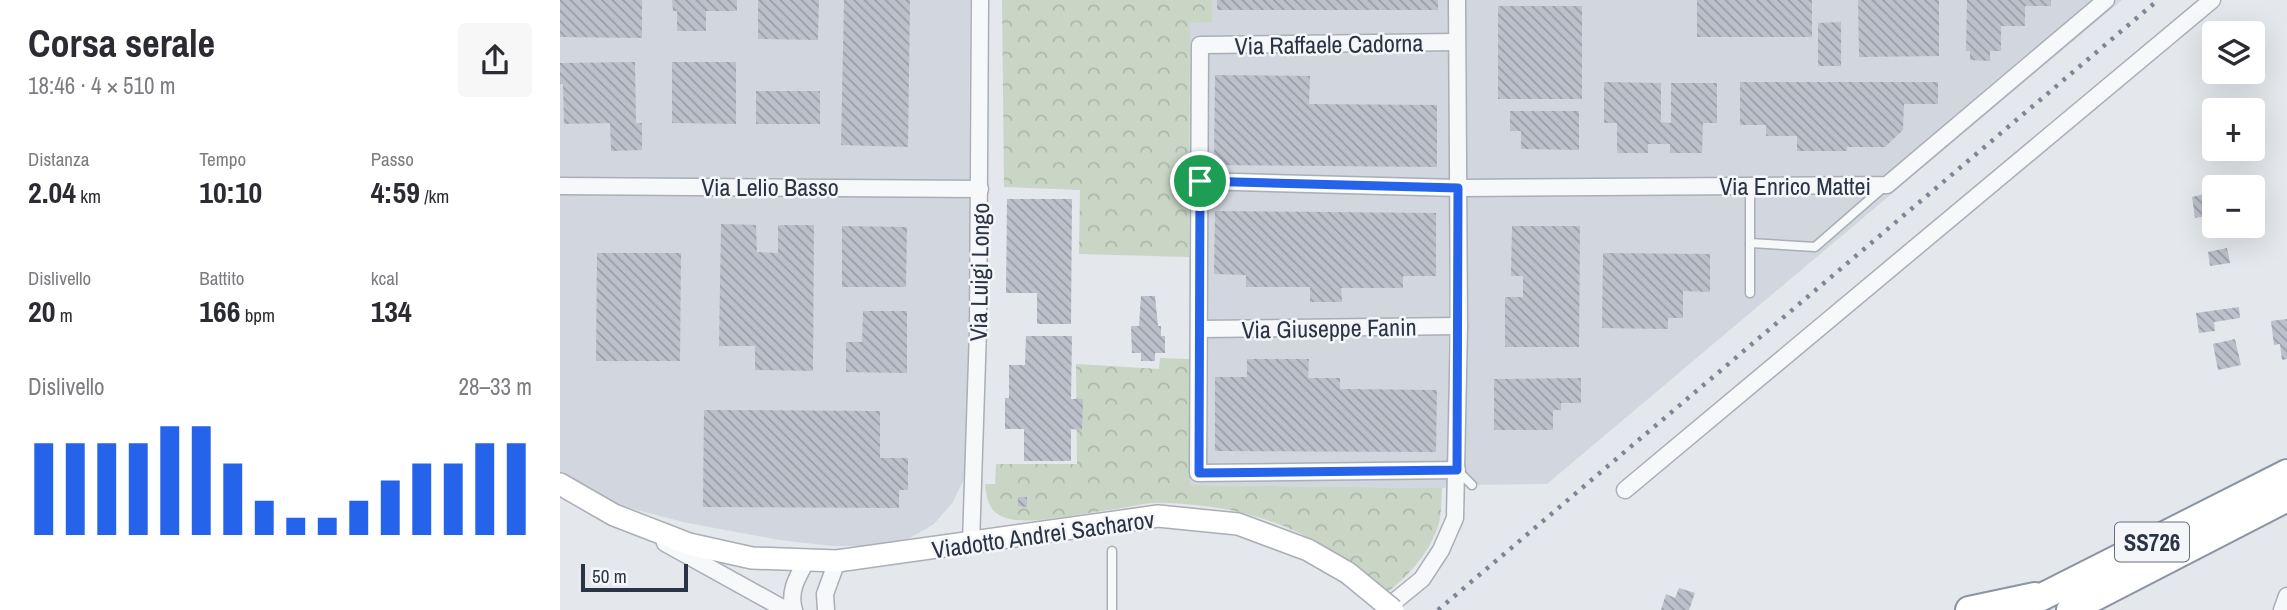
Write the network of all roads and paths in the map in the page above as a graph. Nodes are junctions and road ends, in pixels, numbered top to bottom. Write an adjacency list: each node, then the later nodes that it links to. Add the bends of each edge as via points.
1 (980, 0): 11 (street, Via Luigi Longo)
2 (1457, 0): 5 (street)
3 (2106, 0): 7 (street, Via Enrico Mattei)
4 (2212, 0): 20 (street)
5 (1457, 42): 6 (street, Via Raffaele Cadorna, via 1200,45); 10 (street)
6 (1200, 181): 10 (street, Via Enrico Mattei); 15 (street)
7 (1887, 185): 9 (street, Via Enrico Mattei); 12 (lane, via 1815,247)
8 (560, 186): 11 (street, Via Lelio Basso)
9 (1750, 186): 10 (street, Via Enrico Mattei); 12 (lane)
10 (1458, 188): 14 (street)
11 (980, 189): 23 (street, Via Luigi Longo)
12 (1750, 243): 13 (lane)
13 (1750, 293)
14 (1459, 326): 15 (street, Via Giuseppe Fanin); 16 (street)
15 (1199, 329): 16 (street, via 1199,473)
16 (1457, 470): 19 (lane); 33 (street, via 1455,518 1441,550 1422,579)
17 (2287, 472): 27 (highway, SS726)
18 (560, 484): 22 (main road, Viadotto Andrei Sacharov)
19 (1472, 485)
20 (1625, 490)
21 (2278, 504): 37 (highway, SS726); 38 (highway)
22 (614, 515): 25 (main road, Viadotto Andrei Sacharov, via 690,544 752,558); 29 (street)
23 (971, 543): 26 (main road, Viadotto Andrei Sacharov); 34 (main road, Viadotto Andrei Sacharov, bridge, via 1158,516 1238,524 1308,550 1348,573)
24 (1112, 551): 32 (lane)
25 (807, 560): 26 (main road, Viadotto Andrei Sacharov); 30 (street, via 795,580)
26 (837, 561): 31 (street, via 825,594)
27 (2050, 593): 35 (highway); 36 (highway, SS726)
28 (2287, 596): 39 (street)
29 (786, 610)
30 (794, 610)
31 (826, 610)
32 (1112, 610)
33 (1384, 610)
34 (1393, 610)
35 (1969, 610)
36 (2017, 610)
37 (2070, 610)
38 (2115, 610)
39 (2282, 610)

